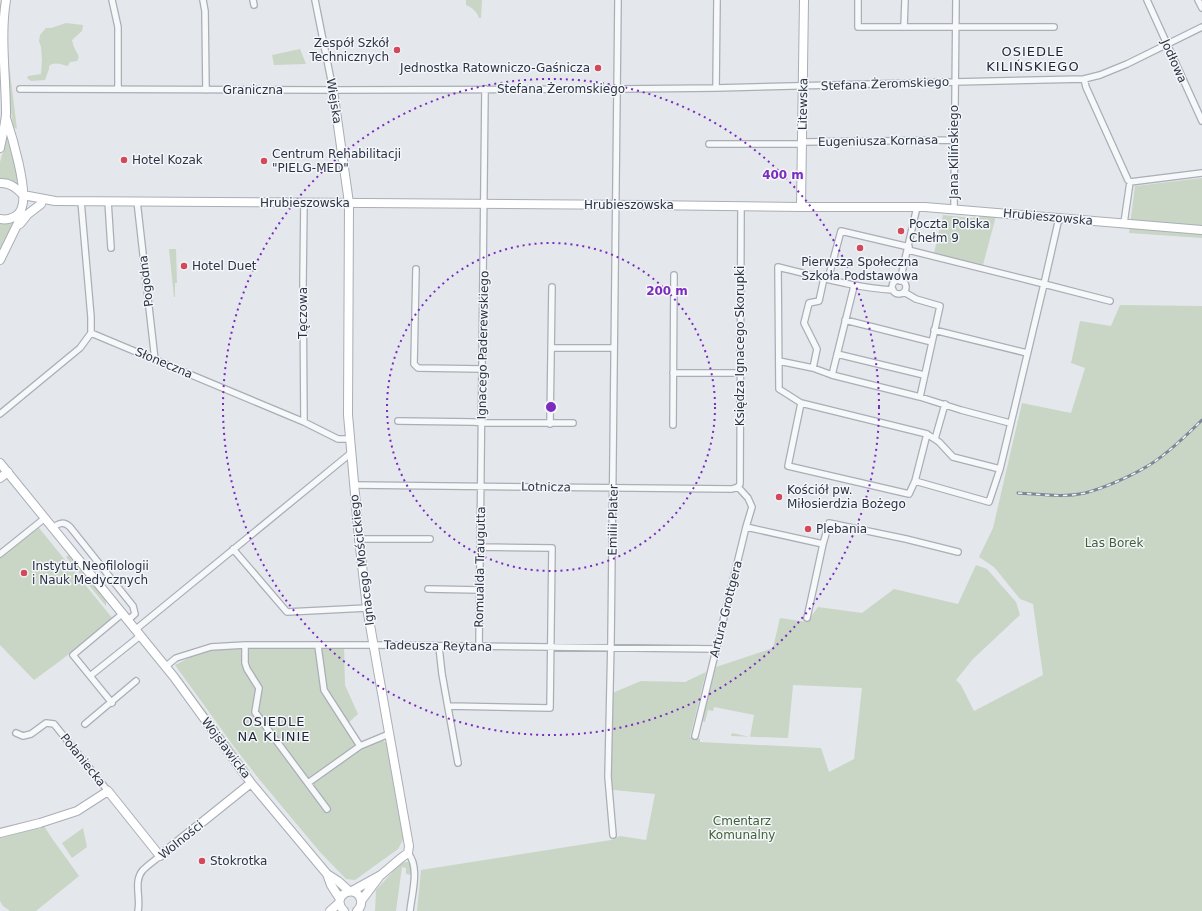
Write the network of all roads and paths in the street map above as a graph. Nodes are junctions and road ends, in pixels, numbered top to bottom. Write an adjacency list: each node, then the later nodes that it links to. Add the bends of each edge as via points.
1 (6, 0): 29 (street, via 1,28)
2 (113, 0): 24 (street, via 118,28)
3 (203, 0): 27 (street)
4 (315, 0): 28 (street, Wiejska)
5 (618, 0): 26 (street, Emilii Plater)
6 (717, 0): 22 (street)
7 (804, 0): 21 (street, Litewska)
8 (858, 0): 14 (street, via 858,27)
9 (905, 0): 14 (street)
10 (956, 0): 15 (street, Jana Kilińskiego)
11 (1147, 0): 18 (street, Jodłowa)
12 (1198, 0): 13 (street)
13 (1202, 8)
14 (904, 27): 15 (street)
15 (956, 27): 16 (street); 20 (street, Jana Kilińskiego)
16 (1054, 27)
17 (1202, 27): 18 (street, Stefana Żeromskiego)
18 (1167, 45): 19 (street, Stefana Żeromskiego, via 1117,69); 30 (street, Jodłowa)
19 (1084, 80): 20 (street, Stefana Żeromskiego); 36 (street)
20 (954, 82): 21 (street, Stefana Żeromskiego); 31 (street, Jana Kilińskiego)
21 (803, 86): 22 (street, Stefana Żeromskiego); 32 (street, Litewska)
22 (716, 88): 26 (street, Stefana Żeromskiego)
23 (20, 89): 24 (street, Graniczna)
24 (118, 89): 27 (street, Graniczna)
25 (485, 89): 26 (street, Stefana Żeromskiego); 28 (street, Graniczna); 47 (street, Ignacego Paderewskiego)
26 (618, 89): 48 (street, Emilii Plater)
27 (206, 90): 28 (street, Graniczna)
28 (333, 90): 45 (street, Wiejska)
29 (6, 115): 34 (street); 38 (street)
30 (1202, 121)
31 (954, 140): 32 (street, Eugeniusza Kornasa); 53 (street, Jana Kilińskiego)
32 (803, 143): 33 (street, Eugeniusza Kornasa); 50 (street, Litewska)
33 (709, 144)
34 (0, 148)
35 (1202, 173): 36 (street)
36 (1130, 182): 56 (street)
37 (0, 183): 39 (street, via 12,184)
38 (22, 183): 39 (street); 40 (street, via 35,193)
39 (23, 195): 40 (street); 52 (street)
40 (53, 200): 41 (street, Hrubieszowska); 46 (street)
41 (82, 201): 42 (street, Hrubieszowska); 74 (street)
42 (108, 201): 43 (street, Hrubieszowska); 59 (street)
43 (137, 201): 44 (street, Hrubieszowska); 80 (street, Pogodna)
44 (304, 203): 45 (street, Hrubieszowska); 93 (street, Tęczowa)
45 (349, 203): 47 (street, Hrubieszowska); 100 (street, Ignacego Mościckiego)
46 (41, 204): 52 (street); 57 (street)
47 (484, 204): 48 (street, Hrubieszowska); 83 (street, Ignacego Paderewskiego)
48 (617, 204): 49 (street, Hrubieszowska); 77 (street, Emilii Plater)
49 (741, 206): 50 (street, Hrubieszowska); 85 (street, Księdza Ignacego Skorupki)
50 (802, 207): 51 (street, Hrubieszowska)
51 (918, 207): 53 (street, Hrubieszowska); 60 (street)
52 (21, 209): 55 (street, via 11,219); 57 (street)
53 (954, 209): 54 (street, Hrubieszowska)
54 (1059, 218): 56 (street, Hrubieszowska); 66 (street)
55 (0, 219)
56 (1124, 223): 58 (street, Hrubieszowska)
57 (15, 229): 61 (street)
58 (1202, 230)
59 (111, 248)
60 (908, 248): 64 (street, via 841,231); 65 (street); 66 (street)
61 (0, 260)
62 (416, 269): 83 (street, via 414,364 418,368)
63 (674, 275): 84 (street)
64 (826, 279): 67 (street); 81 (street, via 778,267); 82 (street, via 819,301 809,303 804,323 817,349)
65 (900, 281): 69 (street, via 894,284); 70 (street, via 906,286)
66 (1044, 284): 71 (street); 78 (street)
67 (854, 286): 69 (street); 72 (street)
68 (552, 287): 76 (street)
69 (893, 290): 70 (street, via 898,294)
70 (904, 292): 73 (street, via 916,299 940,306)
71 (1110, 301)
72 (845, 320): 75 (street); 79 (street)
73 (934, 330): 75 (street); 78 (street)
74 (91, 333): 80 (street, Słoneczna); 91 (street, via 80,348)
75 (932, 342): 87 (street)
76 (551, 348): 77 (street); 97 (street)
77 (614, 348): 111 (street, Emilii Plater)
78 (1027, 353): 96 (street)
79 (837, 354): 86 (street); 87 (street)
80 (155, 360): 93 (street, Słoneczna)
81 (779, 361): 82 (street); 89 (street, via 779,389)
82 (813, 368): 86 (street)
83 (482, 369): 94 (street, Ignacego Paderewskiego)
84 (673, 373): 85 (street); 98 (street)
85 (740, 374): 109 (street, Księdza Ignacego Skorupki)
86 (832, 375): 88 (street)
87 (924, 375): 88 (street)
88 (920, 396): 90 (street)
89 (801, 403): 99 (street); 107 (street, via 788,466 909,494)
90 (945, 404): 96 (street); 101 (street)
91 (0, 414)
92 (398, 421): 94 (street)
93 (304, 422): 100 (street, Słoneczna, via 338,439)
94 (482, 423): 97 (street); 110 (street, Ignacego Paderewskiego)
95 (573, 423): 97 (street)
96 (1010, 423): 104 (street)
97 (550, 424)
98 (673, 425)
99 (927, 434): 101 (street); 107 (street)
100 (350, 439): 102 (street, Ignacego Mościckiego)
101 (935, 439): 104 (street, via 953,457)
102 (351, 453): 108 (street, Ignacego Mościckiego); 119 (street)
103 (0, 463): 105 (street, Wojsławicka)
104 (1000, 468): 107 (street, via 989,502)
105 (8, 472): 106 (street); 112 (street, Wojsławicka)
106 (0, 478)
107 (915, 481)
108 (354, 485): 110 (street, Lotnicza); 115 (street, Ignacego Mościckiego)
109 (738, 486): 111 (street, Lotnicza, via 732,489); 113 (street, Artura Grottgera, via 752,507)
110 (481, 487): 111 (street, Lotnicza); 118 (street, Romualda Traugutta)
111 (613, 488): 134 (street, Emilii Plater)
112 (45, 518): 114 (street, Wojsławicka); 121 (street)
113 (746, 527): 117 (street); 135 (street, Artura Grottgera)
114 (52, 528): 125 (street, Wojsławicka); 125 (street, via 60,523 70,527 133,606 135,614)
115 (359, 539): 116 (street); 124 (street, Ignacego Mościckiego)
116 (430, 539)
117 (823, 544): 120 (street, via 829,523); 126 (street)
118 (480, 547): 123 (street, Romualda Traugutta); 133 (street, via 552,548)
119 (233, 549): 124 (street, via 287,612); 127 (street)
120 (958, 552)
121 (0, 554)
122 (428, 589): 123 (street)
123 (480, 590): 132 (street, Romualda Traugutta)
124 (367, 608): 129 (street, Ignacego Mościckiego)
125 (125, 617): 127 (street, Wojsławicka); 137 (street, via 73,655)
126 (807, 618)
127 (138, 633): 136 (street, Wojsławicka); 137 (street)
128 (245, 645): 130 (street, Tadeusza Reytana); 136 (street, Tadeusza Reytana, via 211,647 176,658); 147 (street, via 245,663 259,688 255,712)
129 (373, 645): 130 (street, Tadeusza Reytana); 131 (street, Tadeusza Reytana); 143 (street, Ignacego Mościckiego)
130 (318, 646): 145 (street, via 324,690)
131 (439, 647): 132 (street, Tadeusza Reytana); 140 (street)
132 (479, 647): 133 (street, Tadeusza Reytana)
133 (552, 648): 134 (street, Tadeusza Reytana); 140 (street, via 550,708)
134 (611, 648): 135 (street, Tadeusza Reytana); 152 (street, Emilii Plater, via 608,777)
135 (716, 649): 144 (street, Artura Grottgera)
136 (165, 667): 148 (street, Wojsławicka)
137 (90, 676): 139 (street)
138 (136, 681): 139 (street)
139 (112, 703): 141 (street)
140 (448, 706): 146 (street)
141 (85, 724)
142 (16, 733): 149 (street, Połaniecka, via 23,736 46,723 54,724)
143 (389, 734): 145 (street); 153 (street, Ignacego Mościckiego, via 409,841)
144 (695, 736)
145 (360, 746): 147 (street)
146 (458, 763)
147 (308, 782): 150 (street)
148 (251, 783): 154 (street, Wolności); 155 (street, Wojsławicka)
149 (108, 791): 151 (street, Połaniecka, via 77,811); 154 (street, Połaniecka)
150 (327, 809)
151 (0, 833)
152 (613, 835)
153 (408, 853): 156 (street); 163 (street, Ignacego Mościckiego, via 412,857 414,868)
154 (160, 856): 160 (street, Wolności, via 140,875)
155 (327, 874): 157 (street, Wojsławicka); 158 (street, Wojsławicka)
156 (380, 875): 157 (street); 159 (street)
157 (350, 891): 158 (street); 159 (street, Wojsławicka, via 358,895)
158 (339, 901): 161 (street); 162 (street, Wojsławicka)
159 (361, 907)
160 (138, 911)
161 (330, 911)
162 (344, 911)
163 (410, 911)

